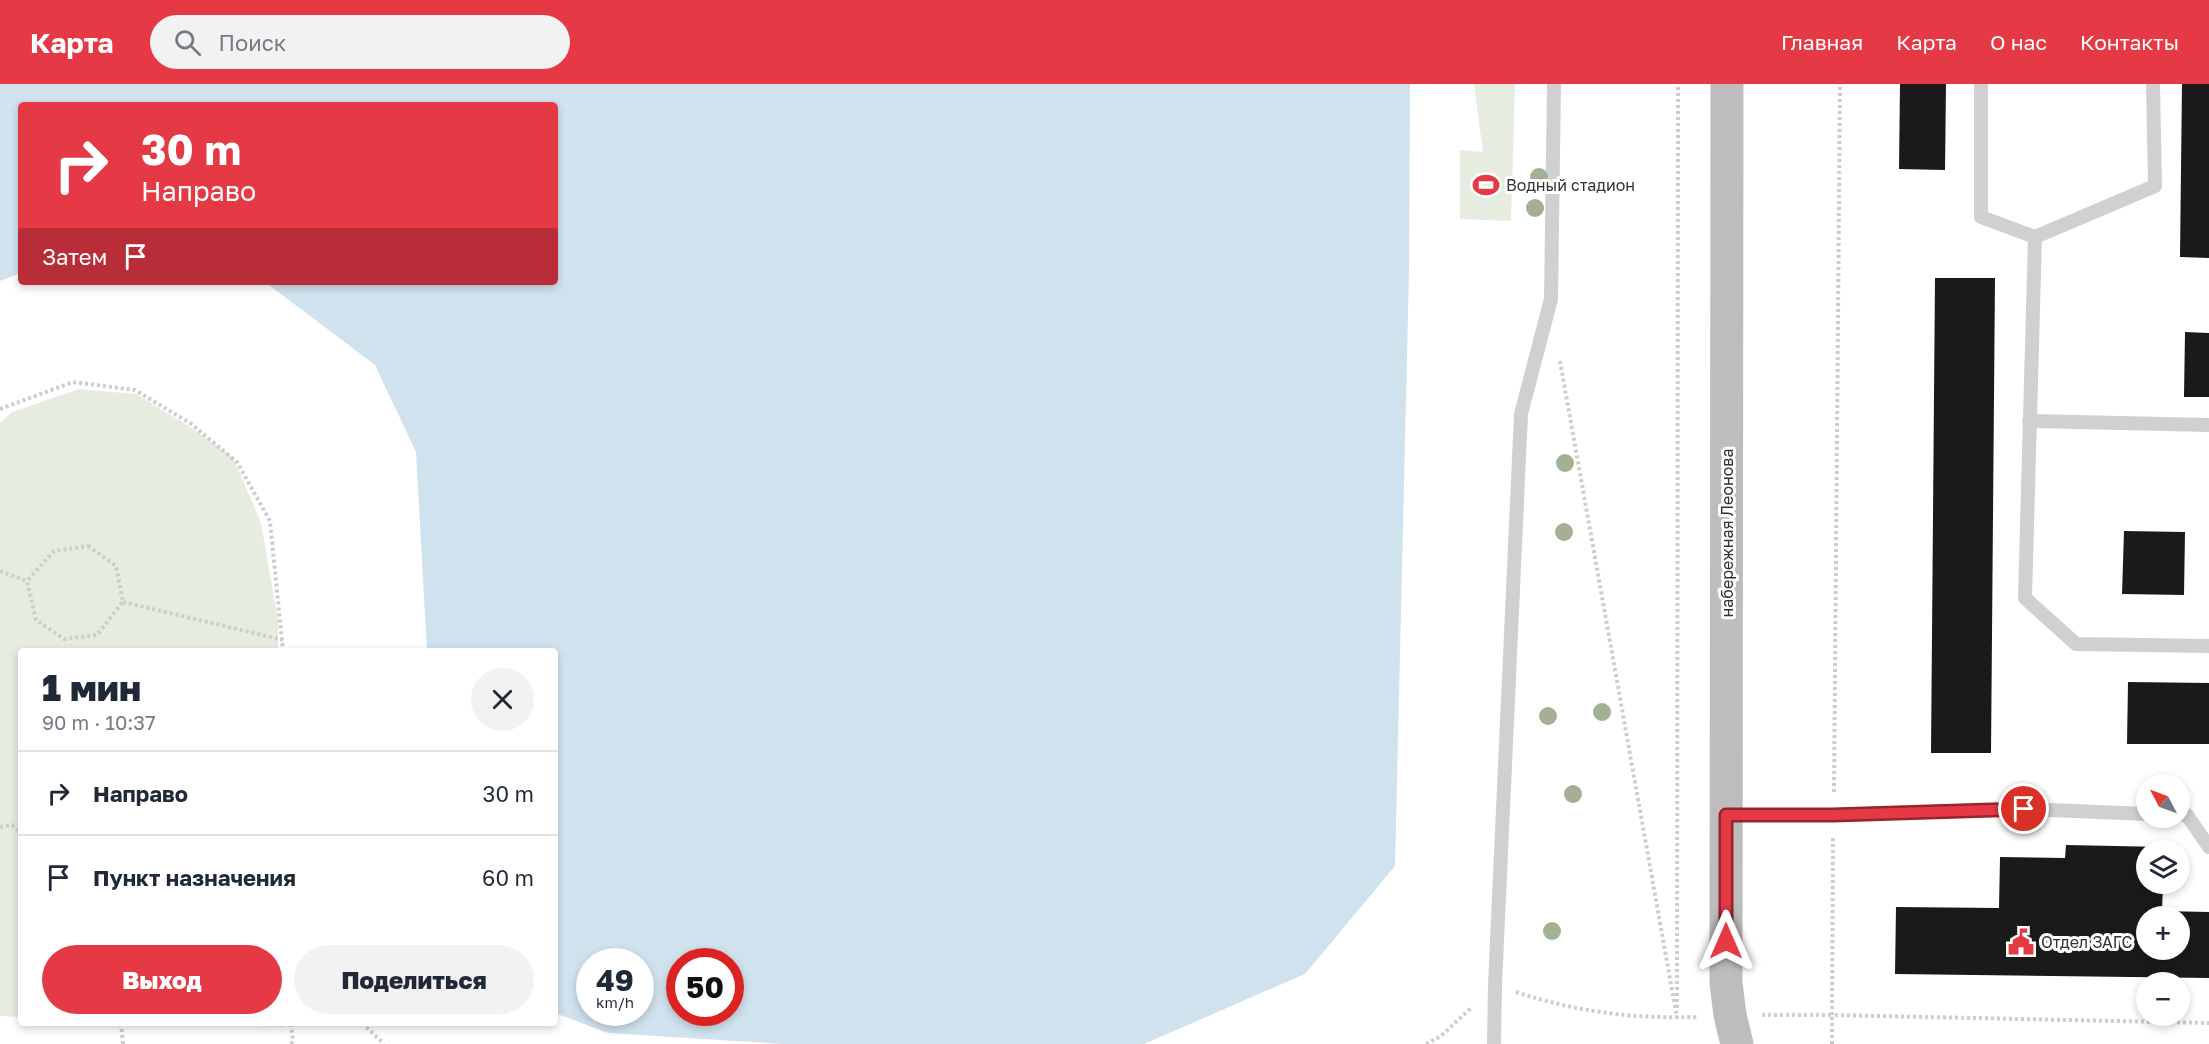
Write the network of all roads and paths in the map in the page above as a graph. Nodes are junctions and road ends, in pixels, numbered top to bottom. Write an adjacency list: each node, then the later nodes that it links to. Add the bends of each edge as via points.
1 (1554, 84): 26 (lane, via 1551,299 1521,414)
2 (1678, 84): 28 (path)
3 (1727, 84): 19 (main road, набережная Леонова)
4 (1840, 84): 20 (path)
5 (1981, 84): 7 (lane, via 1981,218)
6 (2153, 84): 7 (lane, via 2155,186)
7 (2035, 237): 10 (lane)
8 (1560, 358): 28 (path)
9 (0, 409): 15 (path, via 73,382 135,390 190,423 237,462 270,521)
10 (2030, 421): 11 (lane); 16 (lane, via 2025,598 2076,644)
11 (2209, 425)
12 (0, 571): 13 (path)
13 (27, 581): 14 (path, via 54,551 88,546 116,566); 14 (path, via 36,620 64,639 97,635)
14 (123, 602): 15 (path)
15 (283, 640): 17 (path)
16 (2209, 646)
17 (283, 648)
18 (2136, 814): 20 (lane, via 2024,809)
19 (1726, 815): 20 (lane); 25 (main road, набережная Леонова)
20 (1833, 815): 27 (path)
21 (2190, 819): 24 (lane)
22 (0, 827): 23 (path, via 12,825)
23 (18, 830)
24 (2209, 847)
25 (1726, 983): 33 (main road, via 1742,1015); 39 (main road); 40 (main road)
26 (1495, 985): 28 (path, via 1543,1001 1611,1015); 37 (path, via 1442,1036); 38 (lane)
27 (1832, 1015): 29 (path); 33 (path); 41 (path)
28 (1677, 1018)
29 (2209, 1023)
30 (121, 1026): 34 (path)
31 (291, 1026): 35 (path)
32 (365, 1026): 36 (path)
33 (1762, 1029)
34 (123, 1044)
35 (291, 1044)
36 (384, 1044)
37 (1426, 1044)
38 (1494, 1044)
39 (1713, 1044)
40 (1737, 1044)
41 (1832, 1044)

